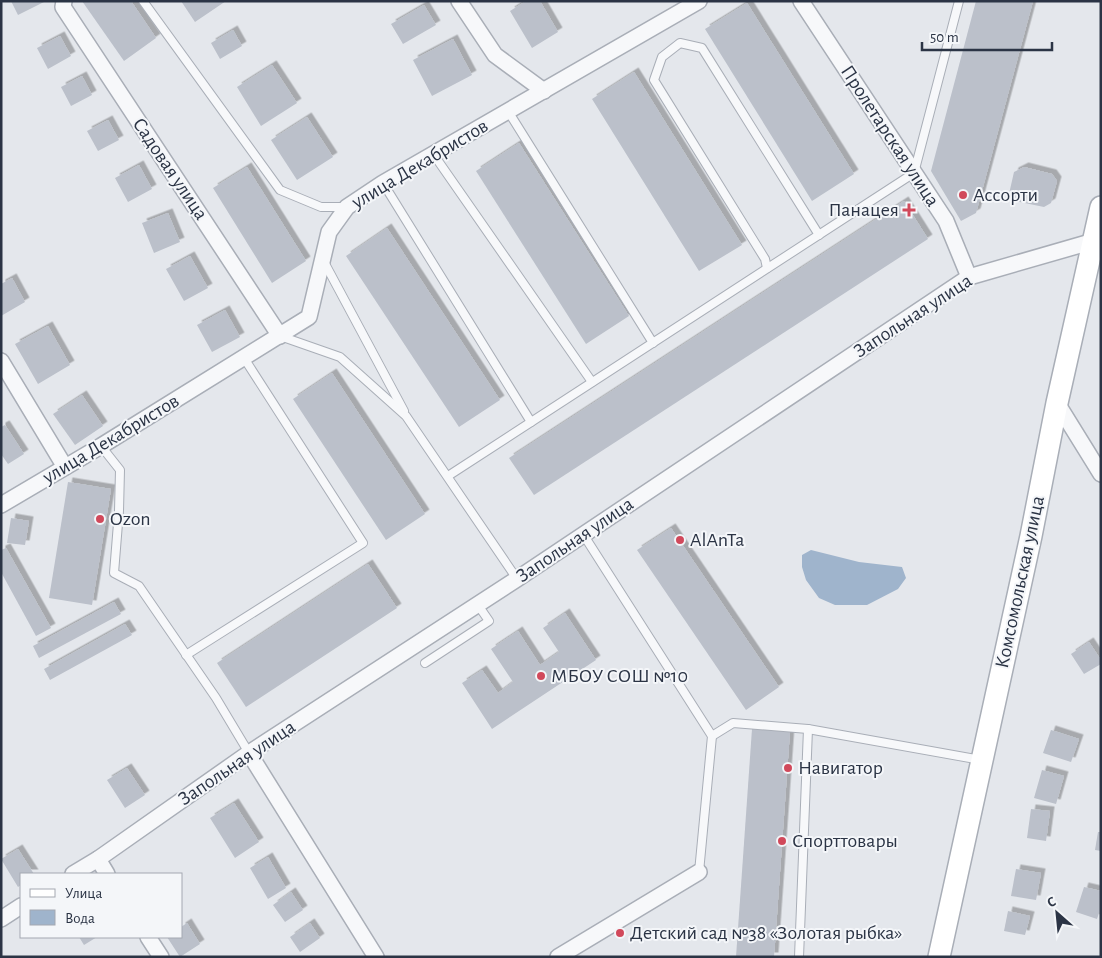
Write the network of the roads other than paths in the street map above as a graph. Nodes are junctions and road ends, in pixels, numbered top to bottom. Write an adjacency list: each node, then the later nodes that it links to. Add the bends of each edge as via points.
1 (64, 1): 19 (street, Садовая улица, via 63,7)
2 (143, 1): 12 (lane, via 280,190 321,207)
3 (459, 1): 7 (street, via 495,55)
4 (699, 1): 7 (street, улица Декабристов)
5 (801, 1): 10 (street, Пролетарская улица)
6 (959, 1): 10 (lane)
7 (544, 91): 8 (street, улица Декабристов)
8 (508, 111): 9 (street, улица Декабристов); 20 (lane)
9 (434, 155): 11 (street, улица Декабристов); 23 (lane)
10 (914, 173): 14 (lane); 18 (street, Пролетарская улица, via 946,221)
11 (383, 183): 12 (street, улица Декабристов); 26 (lane)
12 (347, 207): 16 (street, улица Декабристов, via 329,232)
13 (1101, 207): 15 (main road, Комсомольская улица)
14 (819, 235): 17 (lane); 17 (lane, via 702,48 680,43 662,56 654,80 765,258)
15 (1097, 239): 18 (street, Запольная улица); 24 (main road, Комсомольская улица)
16 (322, 258): 19 (street, улица Декабристов, via 309,317); 25 (lane)
17 (768, 268): 20 (lane)
18 (969, 277): 32 (street, Запольная улица)
19 (280, 336): 21 (street, улица Декабристов); 25 (lane, via 340,357)
20 (653, 343): 23 (lane)
21 (244, 358): 27 (street, улица Декабристов); 35 (lane, via 363,543)
22 (1, 361): 28 (street)
23 (592, 382): 26 (lane)
24 (1057, 403): 29 (street); 40 (main road, Комсомольская улица)
25 (406, 416): 30 (lane)
26 (531, 422): 30 (lane)
27 (101, 446): 28 (street, улица Декабристов); 35 (lane, via 120,470 114,573 139,586)
28 (65, 467): 31 (street, улица Декабристов)
29 (1101, 474)
30 (448, 476): 33 (lane)
31 (1, 505)
32 (583, 534): 33 (street, Запольная улица); 38 (lane)
33 (517, 579): 34 (street, Запольная улица)
34 (478, 605): 36 (lane, via 489,621); 39 (street, Запольная улица)
35 (186, 655): 39 (lane)
36 (425, 663)
37 (808, 729): 38 (lane, via 733,723); 40 (lane); 51 (lane)
38 (712, 736): 42 (lane)
39 (249, 753): 41 (street, Запольная улица); 49 (street)
40 (982, 760): 52 (main road, Комсомольская улица)
41 (98, 859): 43 (street, Запольная улица); 44 (street)
42 (699, 872): 50 (street)
43 (75, 873)
44 (106, 873)
45 (20, 906): 46 (street)
46 (3, 913)
47 (149, 938): 48 (street)
48 (161, 957)
49 (376, 957)
50 (558, 957)
51 (799, 957)
52 (939, 957)

